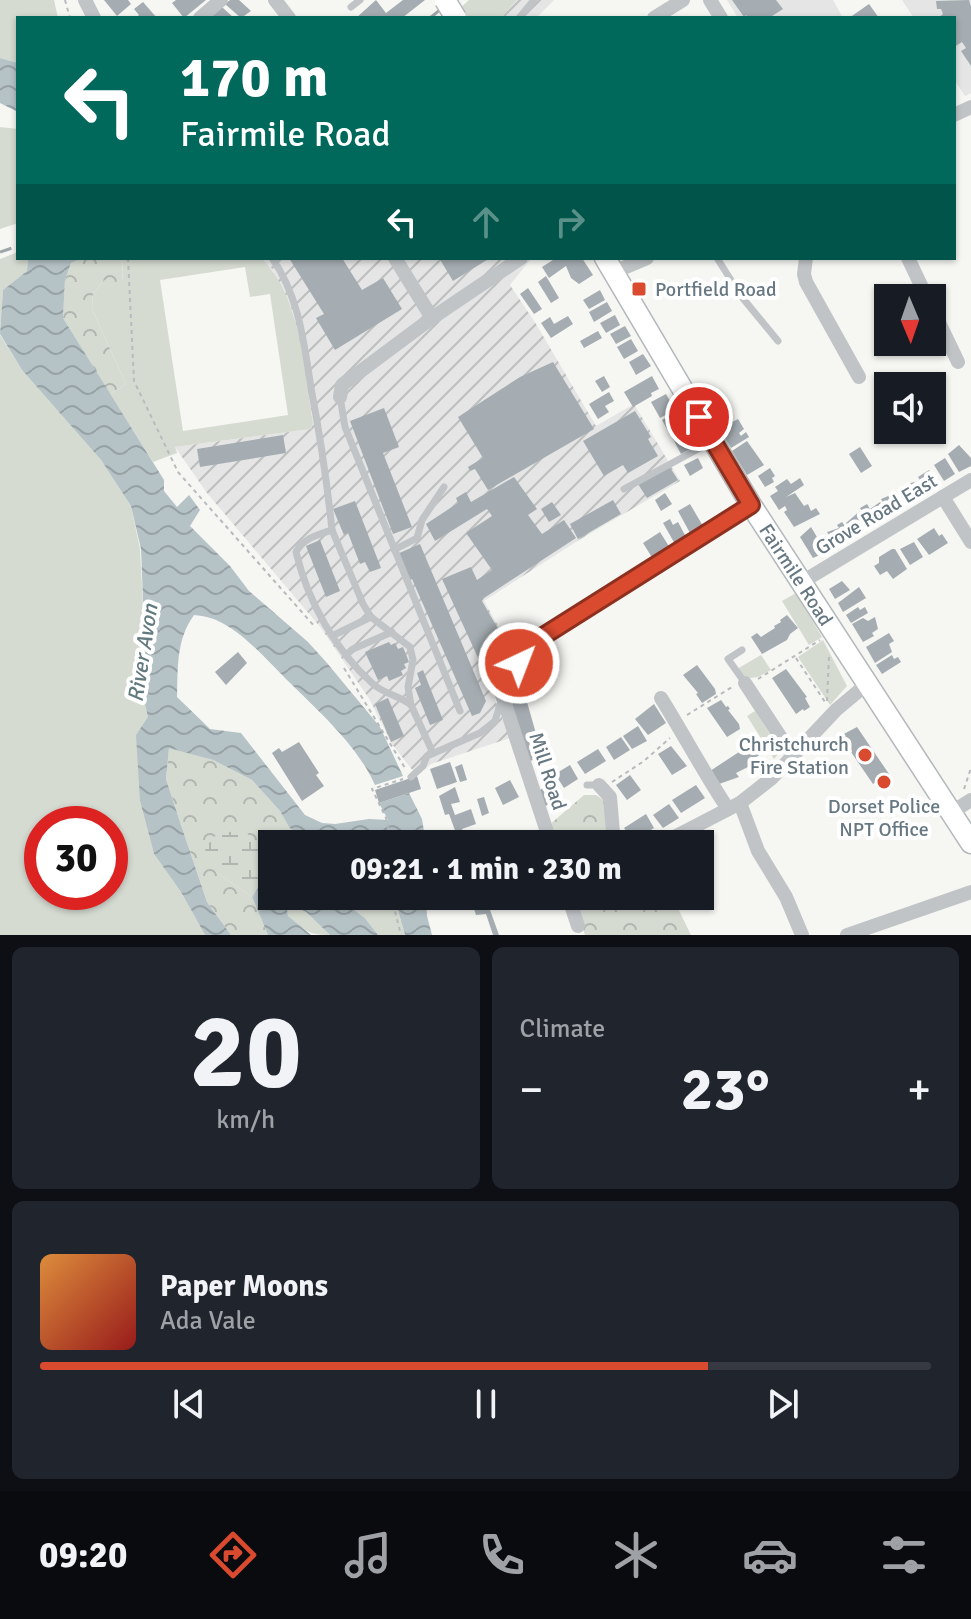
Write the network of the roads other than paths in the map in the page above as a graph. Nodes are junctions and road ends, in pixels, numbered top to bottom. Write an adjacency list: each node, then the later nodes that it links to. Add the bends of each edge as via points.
1 (221, 0): 7 (street)
2 (275, 0): 8 (street)
3 (360, 0): 6 (lane)
4 (534, 0): 9 (lane)
5 (683, 0): 10 (street)
6 (351, 7)
7 (202, 16)
8 (287, 16)
9 (521, 16)
10 (657, 16)
11 (273, 260): 32 (lane, via 298,311)
12 (396, 260): 20 (street)
13 (636, 260): 18 (street)
14 (718, 260): 22 (lane)
15 (806, 260): 24 (street, via 806,282)
16 (909, 260): 19 (street)
17 (497, 265): 20 (street)
18 (610, 265): 26 (main road, Fairmile Road)
19 (920, 284)
20 (432, 318): 25 (street, via 342,385)
21 (946, 337): 23 (street)
22 (778, 341)
23 (958, 362)
24 (859, 377)
25 (340, 397): 34 (lane, via 345,427)
26 (713, 441): 29 (lane); 31 (main road, Fairmile Road)
27 (971, 480): 30 (street, Grove Road East)
28 (444, 487): 34 (lane, via 422,520 417,538)
29 (624, 489)
30 (943, 497): 33 (street); 35 (street, Grove Road East)
31 (751, 505): 35 (main road, Fairmile Road); 43 (street, via 529,645)
32 (332, 530): 36 (lane); 38 (lane, via 313,536 296,552 319,617)
33 (971, 542)
34 (394, 550): 46 (lane)
35 (802, 582): 42 (main road, Fairmile Road)
36 (371, 617): 37 (lane); 38 (lane)
37 (392, 632): 40 (lane); 45 (lane, via 410,647)
38 (332, 636): 40 (lane)
39 (742, 650): 41 (lane, via 728,659)
40 (347, 654): 45 (lane, via 375,686)
41 (746, 683): 48 (street)
42 (867, 684): 48 (street); 51 (main road, Fairmile Road)
43 (502, 695): 47 (lane, via 495,721); 53 (street, Mill Road)
44 (661, 698): 52 (street, via 701,770)
45 (411, 705): 47 (lane)
46 (460, 711)
47 (433, 753): 49 (lane)
48 (793, 756): 52 (street)
49 (411, 777)
50 (596, 786): 54 (street, via 610,797)
51 (964, 804): 56 (main road, Fairmile Road)
52 (734, 806): 55 (street); 60 (street)
53 (546, 830)
54 (613, 830)
55 (688, 830)
56 (971, 843)
57 (971, 892): 61 (street)
58 (573, 910): 59 (street)
59 (578, 926)
60 (802, 935)
61 (847, 935)

